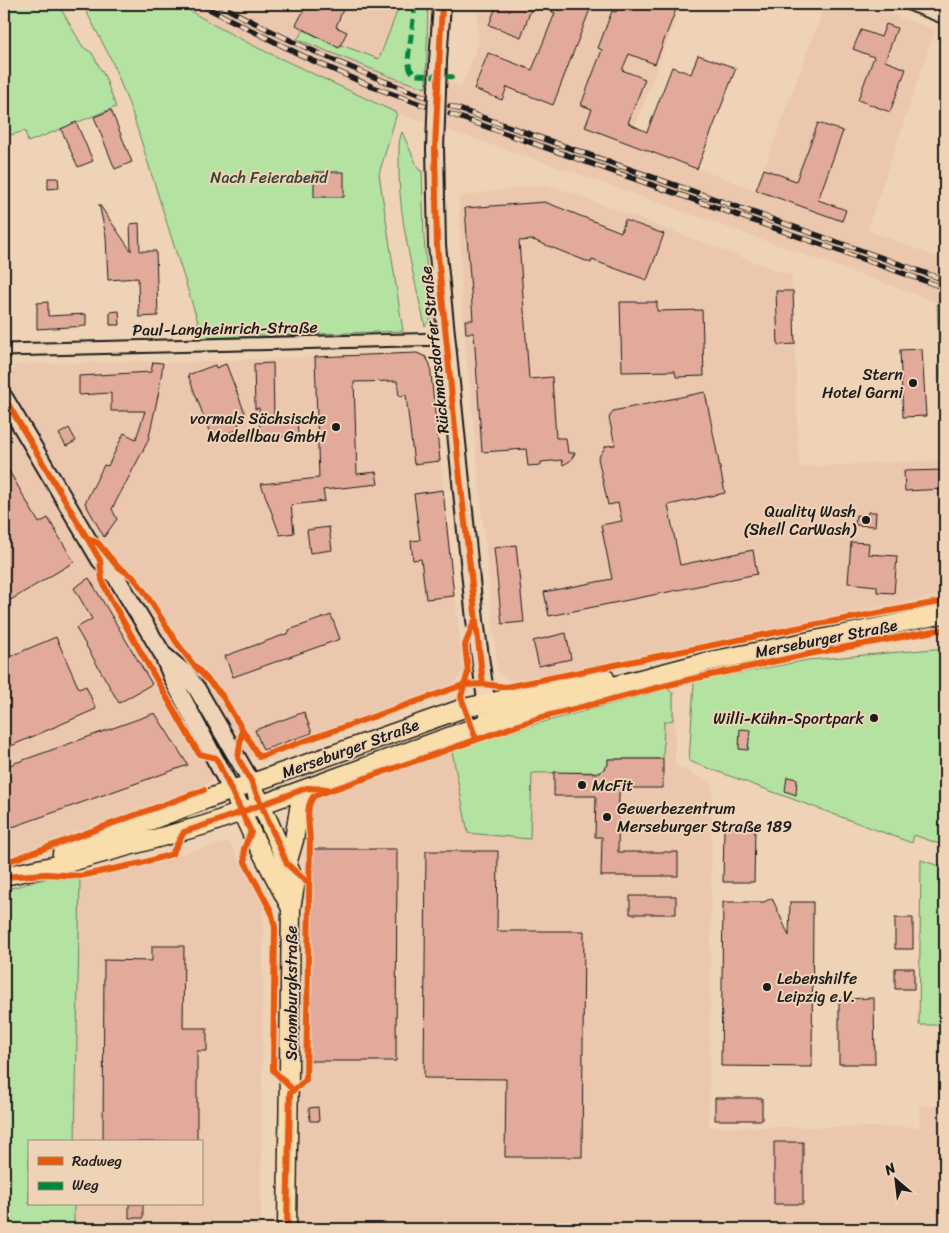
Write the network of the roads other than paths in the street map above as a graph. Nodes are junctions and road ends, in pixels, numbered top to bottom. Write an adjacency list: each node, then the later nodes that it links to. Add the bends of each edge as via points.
1 (909, 4): 3 (street)
2 (441, 6): 4 (main road, Rückmarsdorfer Straße, bridge, via 435,149 437,245)
3 (945, 18)
4 (446, 339): 5 (street, Paul-Langheinrich-Straße); 10 (main road, Rückmarsdorfer Straße)
5 (4, 350)
6 (4, 397): 8 (main road, via 100,560 116,577)
7 (945, 614): 9 (main road, Merseburger Straße)
8 (162, 653): 12 (main road, via 186,674 197,689); 14 (main road, via 174,682)
9 (706, 662): 10 (main road, Merseburger Straße, via 645,670); 11 (main road, Merseburger Straße, via 536,706)
10 (486, 703): 11 (main road, Rückmarsdorfer Straße); 12 (main road, Merseburger Straße)
11 (489, 722): 13 (main road, Merseburger Straße)
12 (252, 783): 14 (main road, Merseburger Straße); 15 (main road, Schomburgkstraße)
13 (306, 788): 15 (main road, Merseburger Straße); 17 (main road)
14 (232, 790): 16 (main road, Schomburgkstraße); 18 (main road, Merseburger Straße)
15 (262, 805): 16 (main road, Merseburger Straße); 17 (main road, Schomburgkstraße)
16 (241, 813): 18 (main road, Merseburger Straße, via 67,863); 19 (main road, Schomburgkstraße)
17 (287, 864): 19 (main road, Schomburgkstraße, via 295,886)
18 (4, 875)
19 (291, 908): 20 (main road, Schomburgkstraße)
20 (287, 1229)

